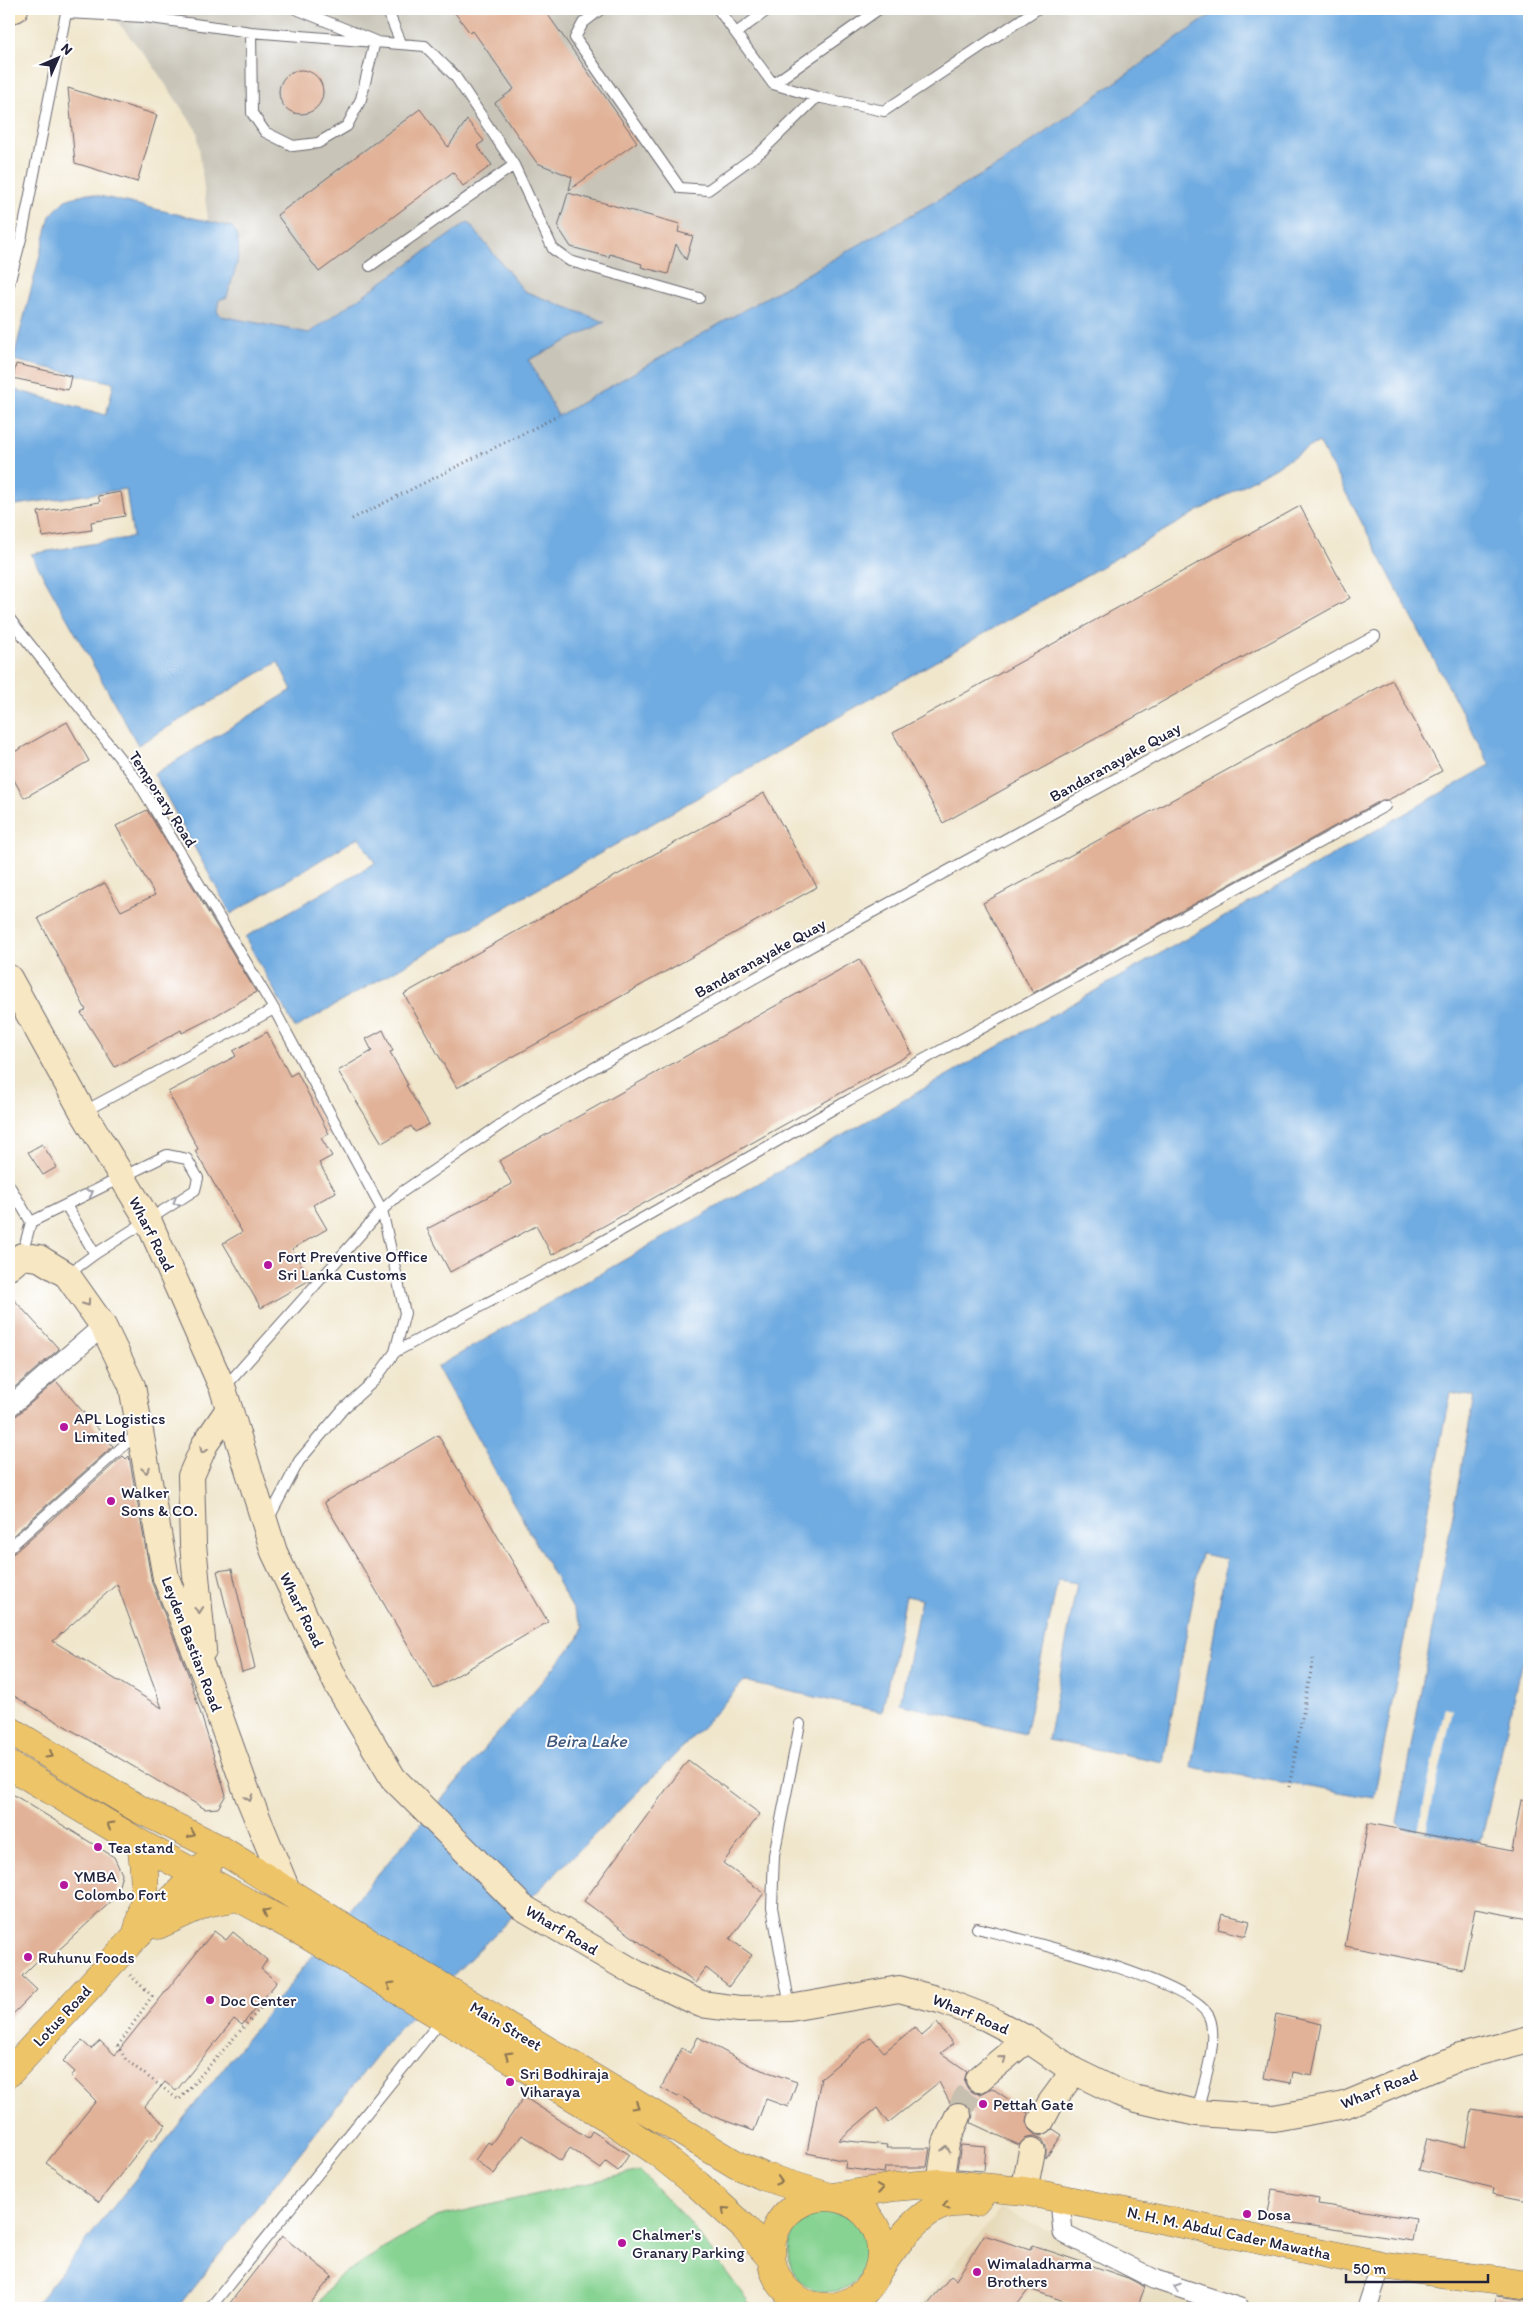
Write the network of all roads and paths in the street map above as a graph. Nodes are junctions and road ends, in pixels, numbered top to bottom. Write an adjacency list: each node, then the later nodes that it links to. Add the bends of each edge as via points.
1 (15, 9): 10 (main road)
2 (153, 9): 12 (lane)
3 (296, 9): 15 (lane)
4 (387, 9): 16 (lane)
5 (601, 9): 18 (lane, via 583,23 574,38 680,188 708,190 762,151)
6 (718, 9): 14 (lane)
7 (769, 9): 14 (lane)
8 (879, 9): 17 (lane)
9 (1037, 9): 18 (lane, via 884,111)
10 (9, 10)
11 (65, 11): 12 (lane); 21 (lane, via 22,235)
12 (144, 17): 13 (lane)
13 (251, 32): 15 (lane); 15 (lane, via 252,113 265,132 293,146 318,143 347,126 361,98)
14 (736, 33): 17 (lane)
15 (375, 41): 16 (lane)
16 (401, 43): 19 (lane, via 425,46 455,76)
17 (773, 84): 18 (lane)
18 (817, 97)
19 (514, 165): 20 (lane); 22 (lane, via 553,249 570,261)
20 (370, 266)
21 (9, 284)
22 (699, 298)
23 (558, 416): 24 (path)
24 (352, 519)
25 (9, 618): 29 (lane, Temporary Road, via 137,780)
26 (1375, 636): 34 (lane, Bandaranayake Quay, via 535,1101 402,1192)
27 (1385, 806): 41 (lane, via 849,1100 594,1246)
28 (9, 978): 30 (main road, Wharf Road)
29 (274, 1009): 30 (lane); 34 (lane, Temporary Road)
30 (82, 1112): 31 (main road, Wharf Road)
31 (121, 1176): 33 (lane, one-way to 31); 35 (main road, Wharf Road); 35 (lane, one-way to 35, via 168,1155 187,1159 198,1178 194,1190)
32 (9, 1185): 36 (lane)
33 (66, 1205): 36 (lane); 37 (lane)
34 (382, 1210): 41 (lane, Temporary Road, via 405,1313); 42 (lane, Bandaranayake Quay)
35 (148, 1220): 37 (lane); 42 (main road, Wharf Road)
36 (31, 1222): 38 (lane)
37 (95, 1254): 39 (lane)
38 (15, 1261): 39 (main road, Leyden Bastian Road, via 40,1258)
39 (67, 1275): 40 (main road, Leyden Bastian Road, one-way to 40)
40 (103, 1326): 43 (street); 44 (main road, Leyden Bastian Road, via 132,1386)
41 (395, 1352): 45 (lane, via 375,1380 343,1409 299,1461)
42 (226, 1399): 45 (main road, Wharf Road); 48 (main road, one-way to 48, via 191,1476 193,1544)
43 (9, 1407)
44 (139, 1432): 46 (lane); 48 (main road, Leyden Bastian Road, one-way to 48, via 166,1578)
45 (265, 1524): 64 (main road, Wharf Road, via 274,1552 338,1684 393,1778 522,1907 637,1974 701,2004 739,2010)
46 (9, 1548)
47 (1314, 1656): 52 (path)
48 (206, 1678): 56 (main road, Leyden Bastian Road, one-way to 56, via 249,1798)
49 (800, 1724): 64 (lane, via 774,1855 772,1907)
50 (9, 1730): 54 (main road, Main Street, one-way to 54, via 139,1809)
51 (9, 1764): 53 (main road, Main Street, one-way to 51)
52 (1289, 1787)
53 (141, 1844): 55 (main road, Main Street); 60 (main road, via 144,1913)
54 (220, 1849): 55 (main road, Lotus Road); 56 (main road, Main Street)
55 (199, 1874): 57 (main road, Main Street); 60 (main road, Lotus Road)
56 (287, 1890): 58 (main road, Main Street)
57 (238, 1896): 58 (main road, Main Street, one-way to 57); 60 (main road, via 206,1903)
58 (318, 1926): 63 (main road, Main Street)
59 (977, 1928): 70 (lane, via 1108,1963 1172,1989 1202,2006 1210,2018 1213,2037)
60 (136, 1936): 61 (main road, Lotus Road)
61 (113, 1960): 62 (path, via 152,1996 118,2046 126,2060 179,2100); 68 (main road, Lotus Road)
62 (264, 2004)
63 (440, 2005): 77 (main road, Main Street, one-way to 77, via 737,2165 765,2177); 79 (main road, Main Street, one-way to 63, via 744,2227 657,2152); 84 (lane)
64 (790, 2008): 65 (main road, Wharf Road, via 899,1989 966,2008)
65 (1027, 2039): 67 (main road, Wharf Road); 69 (main road, one-way to 65)
66 (1529, 2039): 70 (main road, Wharf Road, via 1460,2057 1345,2105 1274,2118)
67 (1074, 2071): 70 (main road, Wharf Road, via 1136,2099); 72 (main road)
68 (9, 2073)
69 (979, 2079)
70 (1197, 2113)
71 (958, 2116): 74 (main road, one-way to 71, via 946,2143)
72 (1041, 2121)
73 (1032, 2151): 76 (main road)
74 (940, 2183): 75 (main road, N. H. M. Abdul Cader Mawatha); 77 (main road, N. H. M. Abdul Cader Mawatha, one-way to 74)
75 (988, 2188): 76 (main road, N. H. M. Abdul Cader Mawatha); 81 (main road, one-way to 81, via 975,2202 946,2204 932,2211 896,2243)
76 (1024, 2191): 78 (main road, N. H. M. Abdul Cader Mawatha)
77 (830, 2196): 79 (main road, via 809,2199 792,2208 779,2222 772,2239); 81 (main road, via 855,2205 873,2222 880,2237)
78 (1060, 2199): 80 (main road, N. H. M. Abdul Cader Mawatha); 85 (street, one-way to 78, via 1156,2280 1063,2233)
79 (771, 2258): 83 (main road, via 781,2285)
80 (1381, 2265): 82 (main road, N. H. M. Abdul Cader Mawatha); 86 (street)
81 (879, 2269): 83 (main road, via 870,2287 854,2300 835,2307)
82 (1529, 2285)
83 (804, 2304)
84 (210, 2308)
85 (1240, 2308)
86 (1367, 2308)

